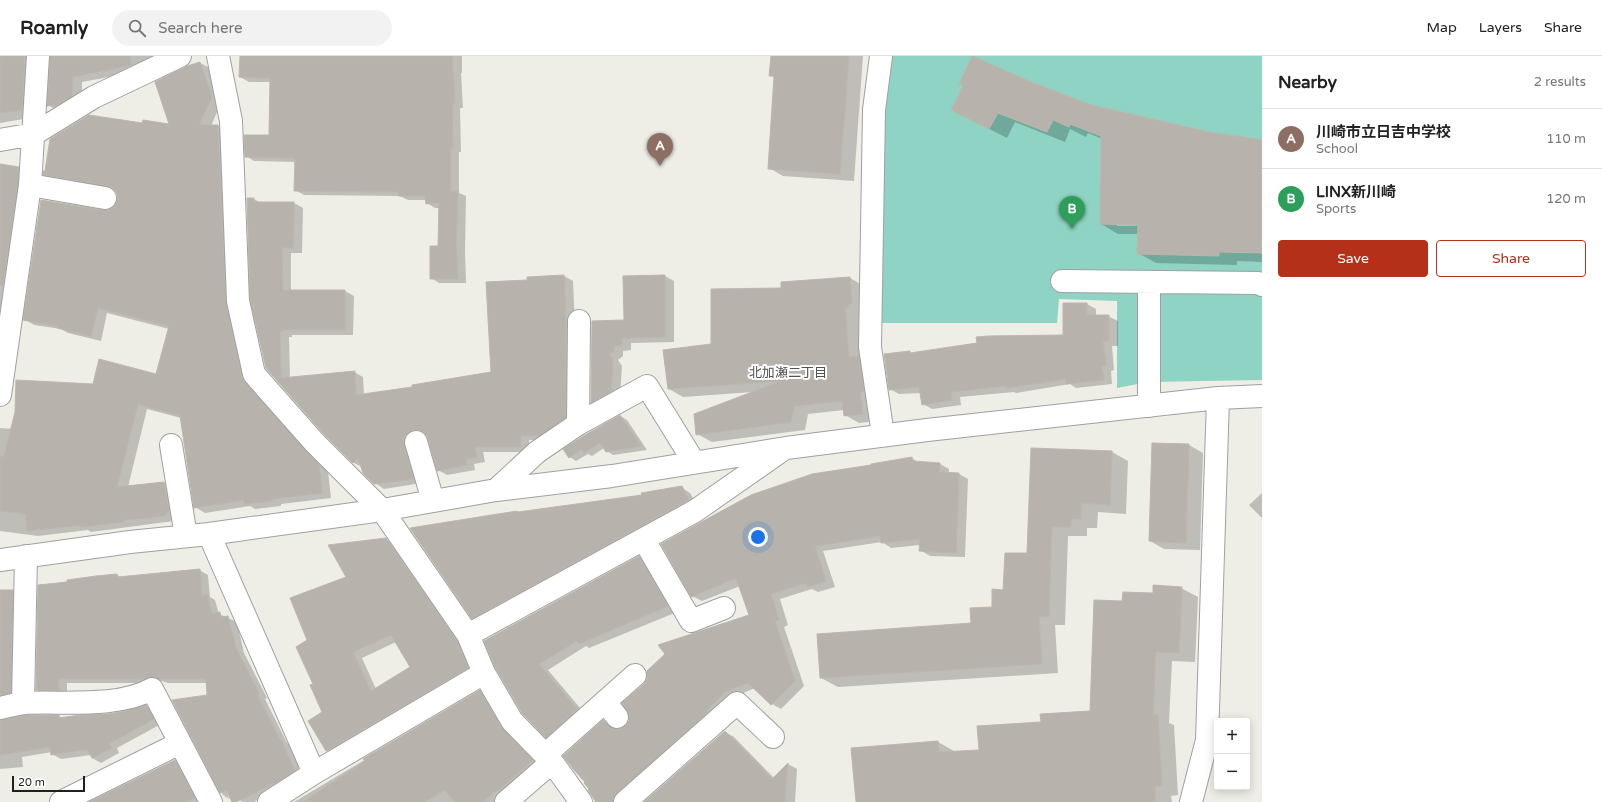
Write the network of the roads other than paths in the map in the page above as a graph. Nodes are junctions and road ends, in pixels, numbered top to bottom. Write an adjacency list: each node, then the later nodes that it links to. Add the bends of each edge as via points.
1 (38, 56): 5 (street)
2 (180, 56): 5 (street, via 94,97)
3 (218, 56): 25 (street, via 231,121 238,301 254,374 314,442)
4 (881, 56): 18 (street, via 874,110 870,347)
5 (34, 134): 6 (street); 7 (street)
6 (0, 140)
7 (30, 185): 8 (street); 13 (street)
8 (105, 198)
9 (1062, 281): 10 (street)
10 (1149, 282): 11 (street); 16 (street)
11 (1262, 285)
12 (579, 321): 17 (street)
13 (0, 395)
14 (1262, 396): 15 (street)
15 (1218, 398): 16 (street); 47 (street, via 1207,740)
16 (1149, 406): 18 (street)
17 (578, 424): 22 (street, via 647,386); 23 (street, via 537,452)
18 (883, 435): 21 (street)
19 (416, 442): 24 (street)
20 (172, 445): 27 (street)
21 (786, 448): 22 (street); 28 (street, via 695,511)
22 (694, 462): 23 (street, via 612,476)
23 (496, 490): 24 (street)
24 (433, 501): 25 (street)
25 (382, 510): 26 (street); 32 (street)
26 (209, 534): 27 (street); 40 (street)
27 (186, 536): 29 (street)
28 (644, 540): 31 (street, via 691,621); 32 (street)
29 (26, 556): 30 (street); 35 (street)
30 (0, 560)
31 (724, 608)
32 (468, 635): 33 (street)
33 (484, 673): 39 (street, via 512,721); 40 (street)
34 (635, 675): 39 (street, via 611,710)
35 (23, 703): 36 (street); 38 (street, via 118,700 152,689)
36 (0, 708)
37 (773, 737): 46 (street, via 737,703)
38 (180, 743): 41 (street); 42 (street)
39 (549, 758): 44 (street); 45 (street)
40 (314, 773): 43 (street)
41 (61, 802)
42 (211, 802)
43 (269, 802)
44 (506, 802)
45 (581, 802)
46 (625, 802)
47 (1191, 802)

